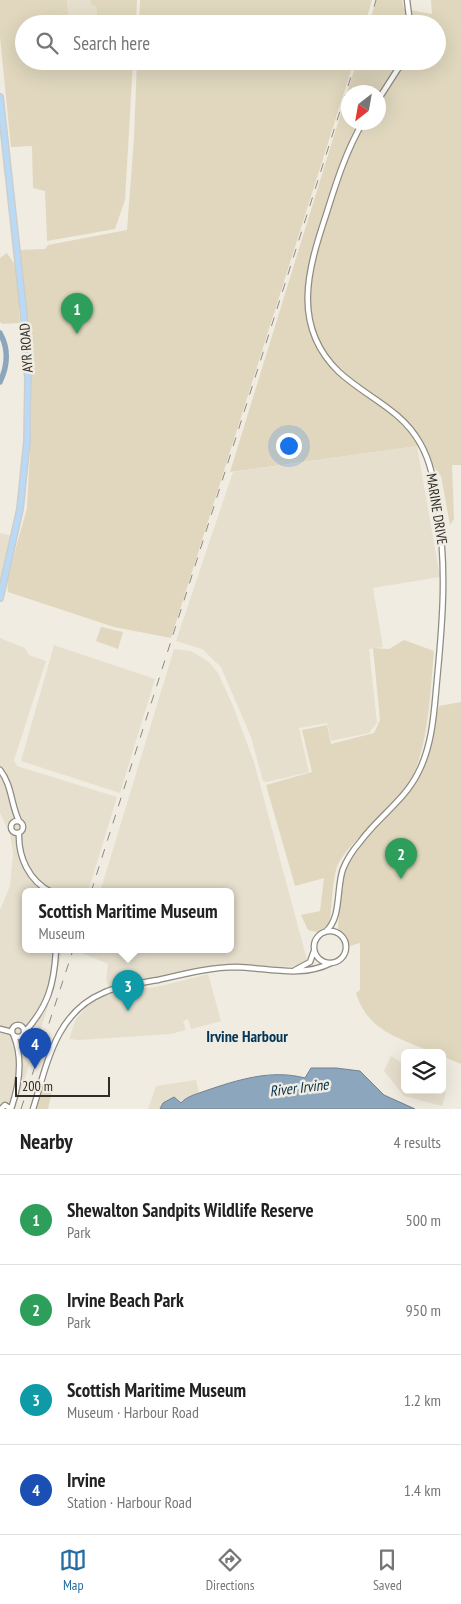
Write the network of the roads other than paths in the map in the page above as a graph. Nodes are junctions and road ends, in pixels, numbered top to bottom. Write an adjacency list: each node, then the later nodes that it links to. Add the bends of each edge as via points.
1 (407, 0): 2 (street)
2 (409, 15)
3 (397, 70): 4 (street)
4 (386, 88)
5 (0, 97): 7 (main road, AYR ROAD, via 28,380 27,441 20,509)
6 (359, 130): 14 (street, MARINE DRIVE, via 340,170 318,239 307,284 307,303 316,339 326,356 352,383 400,416 412,429 428,458 443,543 444,596 433,719 426,755 400,801 361,839 346,862 338,886)
7 (0, 598)
8 (0, 770): 9 (street, via 8,782)
9 (14, 811): 10 (street); 11 (street)
10 (19, 821): 11 (street); 12 (street, via 24,828)
11 (13, 822): 12 (street, via 11,828)
12 (18, 834): 13 (street, via 23,859 31,876)
13 (46, 888)
14 (334, 923): 15 (street); 16 (street)
15 (325, 932): 16 (street); 17 (street, via 314,943)
16 (342, 937): 19 (street, via 345,952 340,960)
17 (314, 951): 19 (street, via 318,958); 20 (street, via 308,964)
18 (55, 953): 21 (street, via 48,995 40,1016)
19 (331, 963): 20 (street, via 304,972)
20 (291, 971): 31 (street, via 221,968 102,993 78,1008 63,1025 52,1047)
21 (32, 1024): 22 (street); 25 (street)
22 (23, 1027): 24 (street, via 16,1025); 25 (street)
23 (0, 1029): 24 (street)
24 (13, 1034): 25 (street); 26 (street)
25 (23, 1035): 26 (street)
26 (17, 1045): 27 (street)
27 (16, 1098): 28 (street); 30 (street)
28 (6, 1105): 29 (street); 30 (street)
29 (1, 1109)
30 (11, 1109)
31 (33, 1109)

